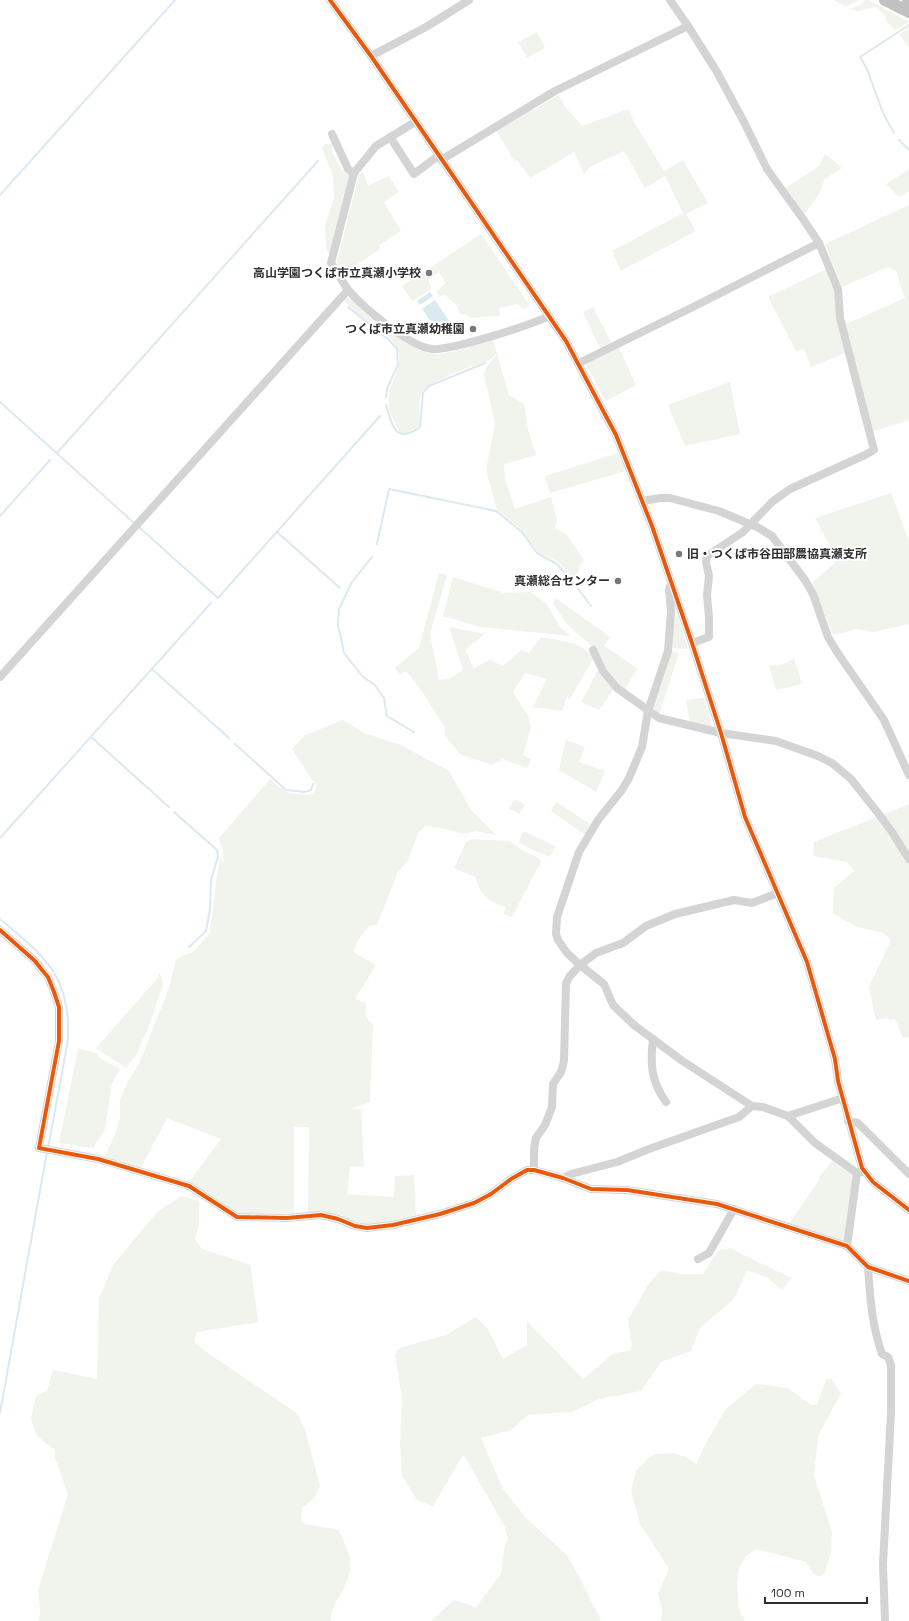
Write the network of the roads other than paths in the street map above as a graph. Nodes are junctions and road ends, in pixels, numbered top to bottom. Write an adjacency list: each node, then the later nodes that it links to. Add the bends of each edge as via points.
1 (330, 0): 7 (street)
2 (469, 0): 7 (street, via 426,27)
3 (670, 0): 6 (street)
4 (885, 0): 5 (highway)
5 (909, 12)
6 (688, 26): 11 (street, via 555,91); 13 (street, via 717,72 767,169)
7 (371, 56): 8 (street)
8 (415, 122): 10 (street); 11 (street)
9 (332, 134): 12 (street, via 348,169)
10 (390, 137): 11 (street, via 414,174); 12 (street, via 375,147)
11 (440, 158): 15 (street)
12 (354, 174): 14 (street, via 332,263)
13 (819, 243): 16 (street); 18 (street, via 838,289 840,318 874,450 790,489 772,502)
14 (348, 290): 15 (street, via 381,321 412,341 433,349 470,342); 22 (street)
15 (550, 316): 16 (street)
16 (579, 363): 17 (street, via 616,435)
17 (642, 502): 18 (street, via 670,498 718,511); 19 (street)
18 (751, 524): 20 (street, via 706,557 709,576 709,637); 25 (street, via 772,536 814,594 828,637 884,720)
19 (672, 583): 20 (street); 23 (street, via 669,586 671,611 668,651)
20 (692, 643): 24 (street)
21 (593, 650): 23 (street, via 609,680)
22 (0, 677)
23 (648, 711): 24 (street, via 659,718); 29 (street, via 642,747 633,769 622,790 598,820 579,852 557,917 558,940)
24 (721, 733): 26 (street, via 776,741 832,763 851,780 878,813); 27 (street, via 745,817)
25 (909, 775)
26 (909, 859)
27 (778, 893): 29 (street, via 752,902 734,900 675,914 646,926 623,943 596,954); 31 (street, via 804,951 835,1059)
28 (0, 930): 36 (street, via 42,970 50,982 59,1007 59,1041 39,1148 98,1159 189,1186 237,1217 287,1218 321,1215 367,1228 393,1225 474,1203 527,1170)
29 (580, 965): 30 (street, via 604,984 613,1005); 36 (street, via 566,982 564,1061 561,1072 553,1084 552,1107 545,1125 536,1138)
30 (653, 1040): 32 (street, via 653,1078); 33 (street)
31 (843, 1098): 34 (street); 35 (street)
32 (666, 1102)
33 (752, 1106): 34 (street); 39 (street, via 739,1117 618,1162)
34 (788, 1116): 37 (street, via 815,1143)
35 (848, 1121): 37 (street); 38 (street, via 858,1124)
36 (534, 1170): 39 (street)
37 (860, 1172): 41 (street); 42 (street)
38 (909, 1174)
39 (563, 1178): 40 (street, via 591,1189 627,1190)
40 (734, 1209): 42 (street); 43 (street, via 709,1253)
41 (909, 1210)
42 (847, 1246): 44 (street)
43 (698, 1259)
44 (868, 1267): 45 (street); 46 (street, via 871,1308 878,1343 882,1354 888,1357 891,1365 892,1413 883,1564)
45 (909, 1281)
46 (885, 1621)

